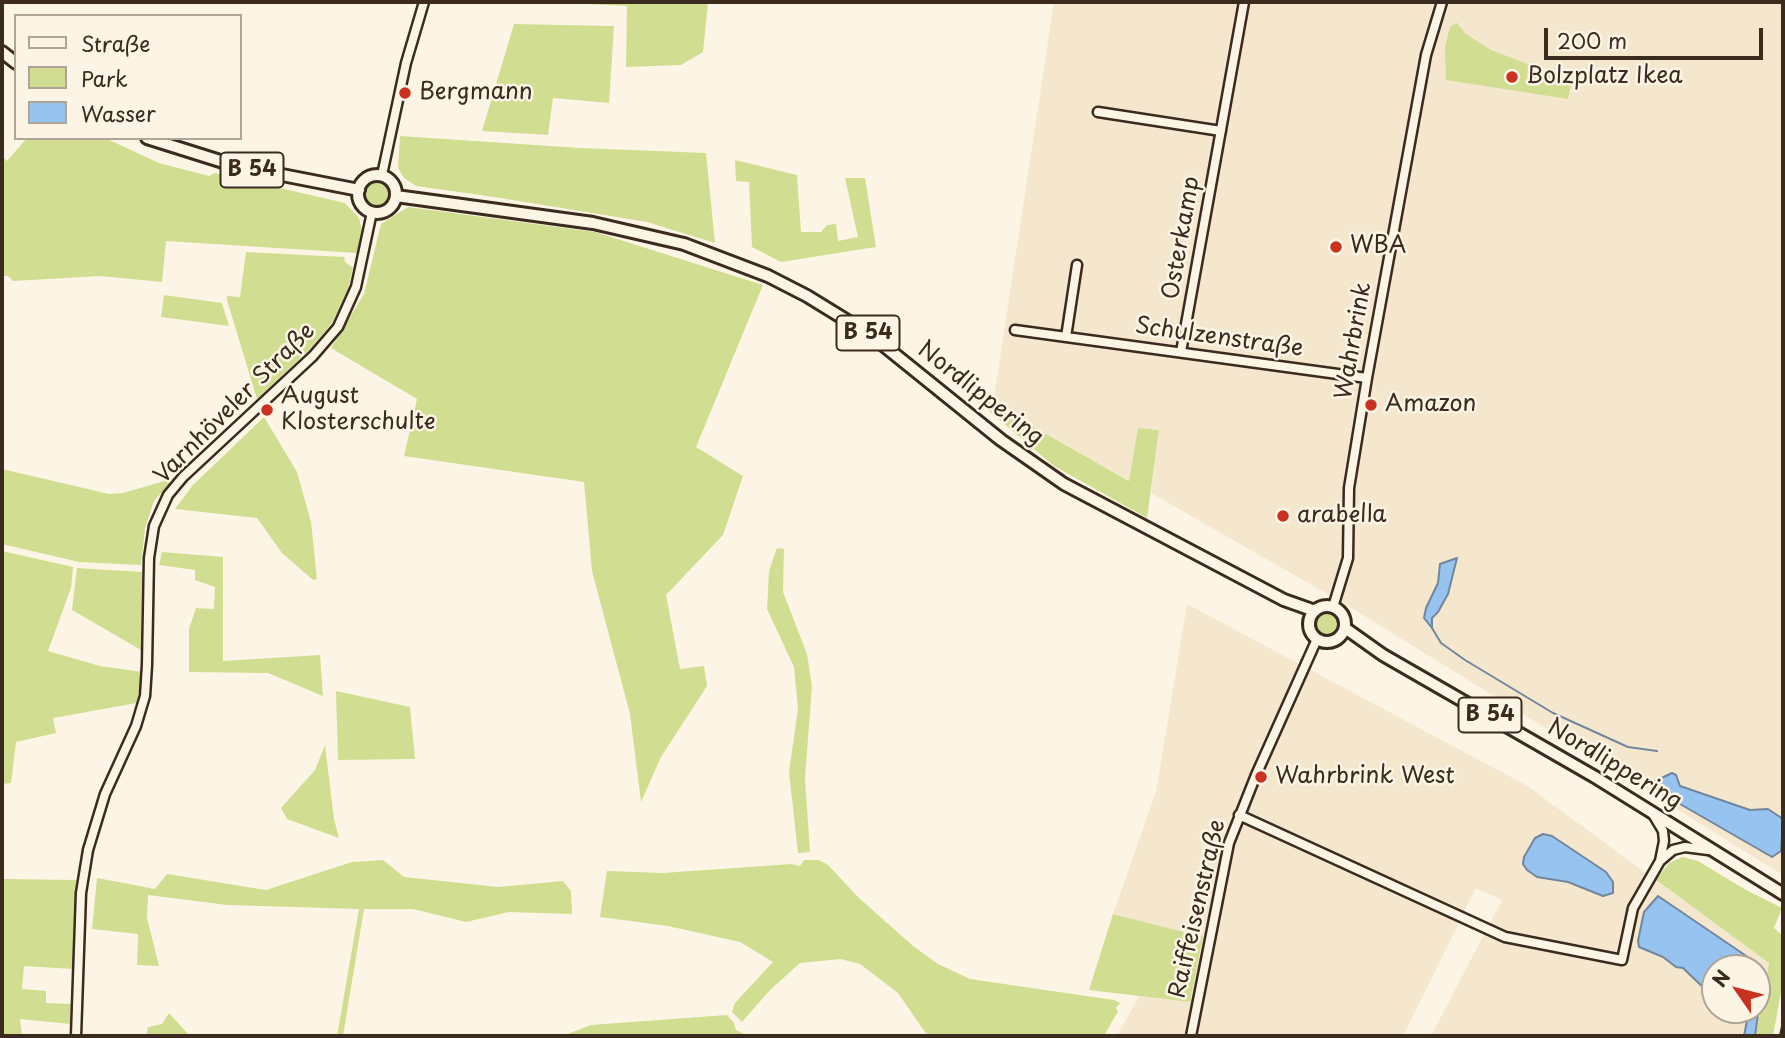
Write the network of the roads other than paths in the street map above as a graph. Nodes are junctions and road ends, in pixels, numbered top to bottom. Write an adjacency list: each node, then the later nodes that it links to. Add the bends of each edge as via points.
1 (424, 2): 7 (street)
2 (1244, 2): 5 (street, Osterkamp)
3 (1441, 2): 15 (street, Wahrbrink, via 1426,55)
4 (1098, 112): 5 (street)
5 (1221, 131): 14 (street, Osterkamp)
6 (153, 140): 8 (main road, B 54, via 236,166)
7 (382, 175): 8 (main road, via 369,177); 9 (main road, via 393,183)
8 (359, 190): 10 (main road, via 362,204)
9 (396, 196): 10 (main road, via 390,208); 17 (main road, Nordlippering / B 54, via 593,223 684,244 768,276 872,335 1064,484)
10 (372, 212): 25 (street, Varnhöveler Straße, via 356,287 338,327 183,477 154,526 145,696 88,850 81,893)
11 (1077, 265): 13 (street)
12 (1015, 330): 13 (street, Schulzenstraße)
13 (1066, 337): 14 (street, Schulzenstraße)
14 (1181, 352): 15 (street, Schulzenstraße)
15 (1367, 378): 16 (street, Wahrbrink, via 1350,473 1348,558)
16 (1333, 607): 17 (main road, via 1325,606); 18 (main road, via 1343,614)
17 (1312, 616): 19 (main road, via 1312,633)
18 (1342, 632): 19 (main road, via 1328,642); 20 (main road, Nordlippering / B 54)
19 (1317, 639): 21 (street, Raiffeisenstraße)
20 (1649, 810): 22 (main road, Nordlippering / B 54); 23 (street, via 1662,831)
21 (1239, 815): 23 (street, via 1505,937 1622,960 1633,908); 26 (street, Raiffeisenstraße, via 1229,843)
22 (1720, 853): 23 (street, via 1685,847); 24 (main road, Nordlippering / B 54)
23 (1660, 861)
24 (1783, 894)
25 (76, 1036)
26 (1191, 1036)

